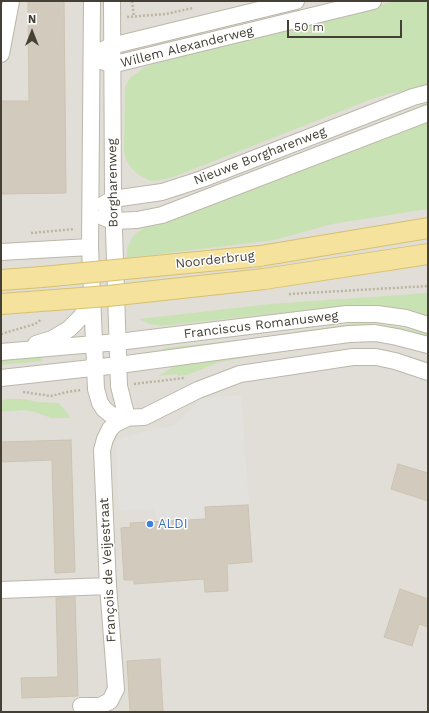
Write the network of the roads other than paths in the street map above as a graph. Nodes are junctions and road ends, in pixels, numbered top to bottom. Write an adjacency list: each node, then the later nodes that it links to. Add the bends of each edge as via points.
1 (11, 1): 7 (street)
2 (92, 1): 8 (street, Borgharenweg)
3 (112, 1): 6 (street, Borgharenweg)
4 (296, 1): 6 (street, Willem Alexanderweg)
5 (373, 1): 9 (street, Willem Alexanderweg)
6 (111, 46): 8 (street, Willem Alexanderweg); 9 (street, Borgharenweg)
7 (1, 54)
8 (91, 57): 9 (street, Willem Alexanderweg); 13 (street, Borgharenweg)
9 (111, 65): 12 (street, Borgharenweg)
10 (428, 93): 12 (street, Nieuwe Borgharenweg, via 202,179 162,192)
11 (428, 113): 14 (street, Nieuwe Borgharenweg, via 162,215)
12 (112, 199): 13 (street, Nieuwe Borgharenweg); 14 (street, Borgharenweg)
13 (91, 212): 14 (street); 16 (street, Borgharenweg)
14 (113, 221): 23 (street, Borgharenweg)
15 (428, 228): 19 (main road, Noorderbrug, bridge, via 260,256)
16 (90, 247): 17 (street); 20 (street, Borgharenweg)
17 (1, 252)
18 (428, 254): 21 (main road, Noorderbrug, bridge, via 264,279 108,296)
19 (1, 280)
20 (91, 301): 24 (street, Borgharenweg); 26 (street, via 80,318 58,336)
21 (1, 304)
22 (428, 324): 23 (street, Franciscus Romanusweg, via 377,314 347,314)
23 (118, 342): 24 (street, Franciscus Romanusweg); 27 (street, Borgharenweg)
24 (94, 345): 26 (street, Franciscus Romanusweg); 28 (street)
25 (428, 345): 27 (street, Franciscus Romanusweg, via 390,336 349,334)
26 (8, 352)
27 (119, 365): 28 (street, Franciscus Romanusweg); 31 (street, Borgharenweg, via 119,386)
28 (94, 368): 30 (street, Franciscus Romanusweg); 31 (street, via 100,403 110,414)
29 (428, 372): 31 (street, via 376,357 353,357 251,371 198,390 144,417)
30 (1, 378)
31 (127, 418): 32 (street, François de Veijestraat, via 110,429 102,450)
32 (108, 586): 33 (street); 34 (street, François de Veijestraat, via 116,689 110,701 100,706)
33 (1, 590)
34 (80, 706)

